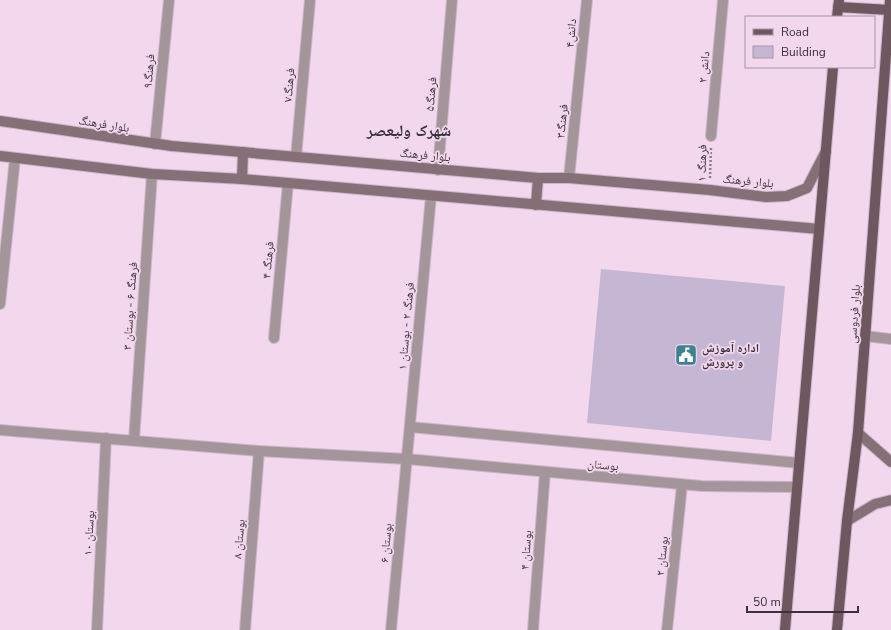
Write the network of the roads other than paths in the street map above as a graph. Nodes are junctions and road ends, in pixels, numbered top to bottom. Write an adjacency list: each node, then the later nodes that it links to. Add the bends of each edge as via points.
1 (169, 0): 12 (street, فرهنگ۹)
2 (310, 0): 16 (street, فرهنگ۷)
3 (452, 0): 18 (street, فرهنگ۵)
4 (587, 0): 8 (street, دانش۴)
5 (722, 0): 11 (street, دانش ۲)
6 (890, 5): 7 (main road); 28 (main road, بلوار فردوسی)
7 (838, 8)
8 (581, 68): 21 (street, فرهنگ۳)
9 (833, 68): 13 (main road)
10 (0, 121): 12 (street, بلوار فرهنگ)
11 (711, 136)
12 (155, 144): 14 (street, بلوار فرهنگ)
13 (826, 151): 21 (street, بلوار فرهنگ, via 806,188 787,196 766,197); 26 (main road)
14 (243, 152): 16 (street, بلوار فرهنگ); 22 (street)
15 (0, 156): 17 (street)
16 (296, 157): 18 (street, بلوار فرهنگ)
17 (15, 158): 19 (street); 27 (street)
18 (438, 170): 20 (street, بلوار فرهنگ)
19 (152, 174): 22 (street); 35 (street, فرهنگ ۶ - بوستان ۳)
20 (538, 178): 21 (street, بلوار فرهنگ); 25 (street)
21 (569, 178)
22 (242, 180): 23 (street)
23 (288, 184): 24 (street); 29 (street, فرهنگ ۴)
24 (431, 196): 25 (street); 31 (street, فرهنگ ۲ - بوستان ۱)
25 (536, 205): 26 (street)
26 (819, 229): 39 (main road)
27 (0, 304)
28 (865, 336): 30 (street); 33 (main road, بلوار فردوسی)
29 (274, 338)
30 (891, 339)
31 (410, 427): 37 (street, فرهنگ ۲ - بوستان ۱); 39 (street, بوستان)
32 (0, 430): 34 (street, بوستان)
33 (858, 433): 38 (street); 44 (main road, بلوار فردوسی)
34 (106, 438): 35 (street, بوستان); 45 (street, بوستان ۱۰)
35 (134, 440): 36 (street, بوستان)
36 (259, 451): 37 (street, بوستان); 46 (street, بوستان ۸)
37 (407, 460): 40 (street, بوستان); 47 (street, بوستان ۶)
38 (891, 462)
39 (799, 463): 42 (main road)
40 (546, 472): 41 (street, بوستان); 48 (street, بوستان ۴)
41 (682, 485): 42 (street, بوستان); 49 (street, بوستان ۲)
42 (797, 487): 50 (main road)
43 (891, 500): 44 (street, via 876,504)
44 (846, 521): 51 (main road, بلوار فردوسی)
45 (97, 630)
46 (245, 630)
47 (391, 630)
48 (533, 630)
49 (667, 630)
50 (785, 630)
51 (837, 630)

